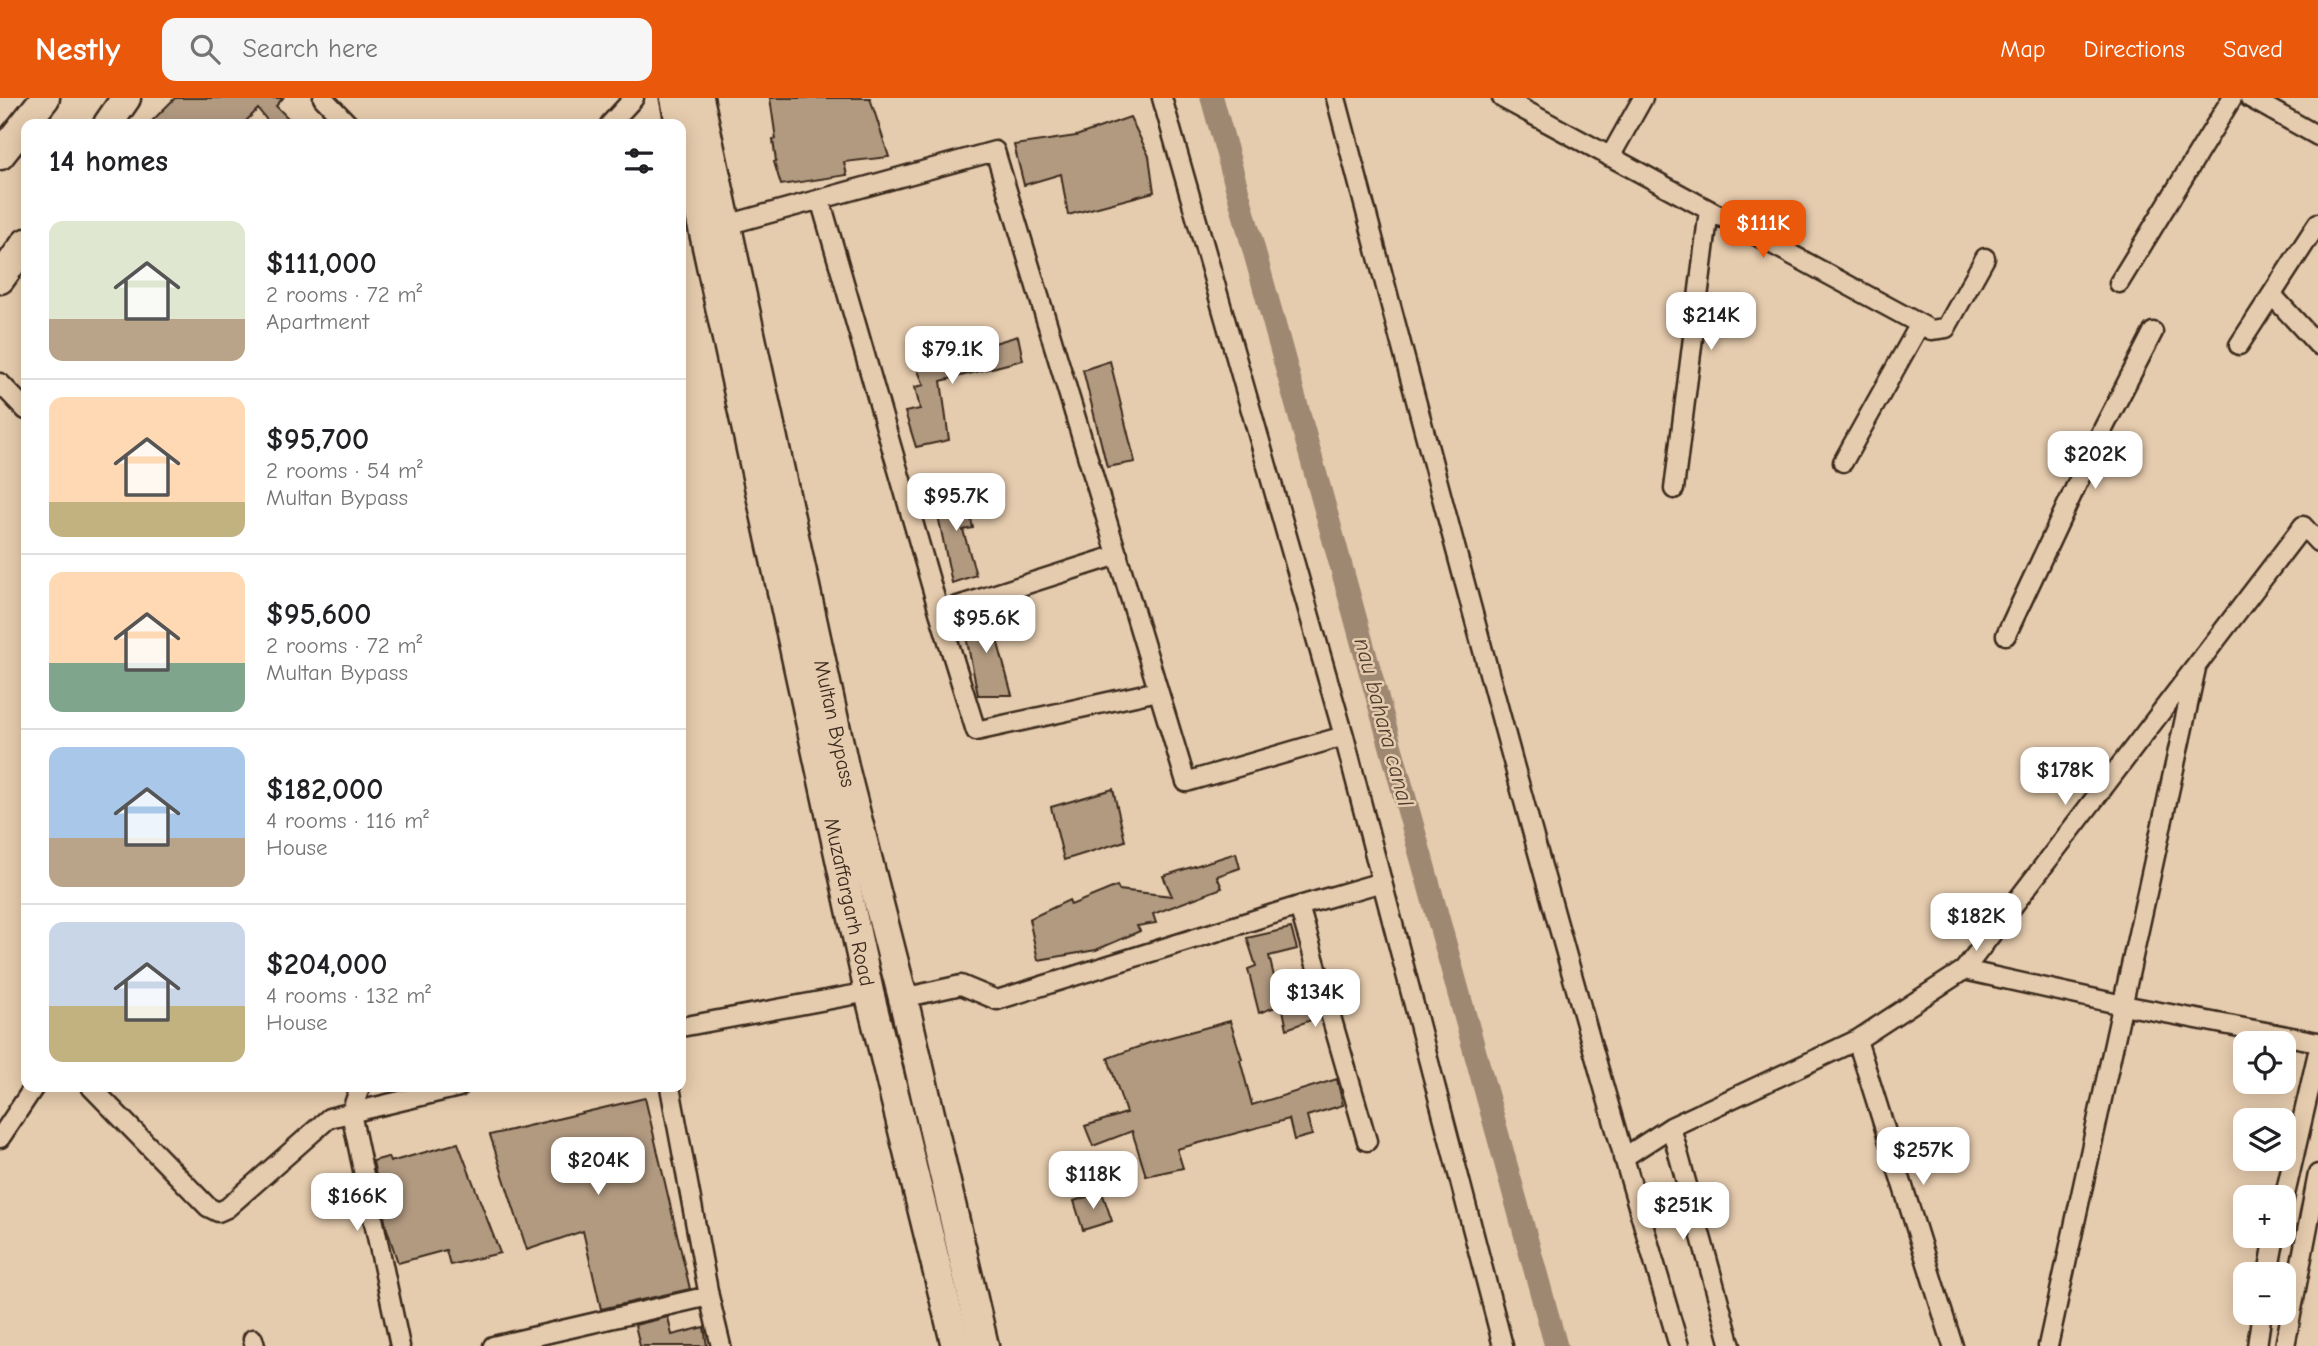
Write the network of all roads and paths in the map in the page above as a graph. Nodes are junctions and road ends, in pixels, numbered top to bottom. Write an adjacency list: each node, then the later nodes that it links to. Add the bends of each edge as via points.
1 (45, 98): 13 (main road)
2 (126, 98): 14 (main road)
3 (323, 98): 15 (street)
4 (634, 98): 16 (street)
5 (675, 98): 17 (main road, Muzaffargarh Road)
6 (699, 98): 26 (main road, Multan Bypass)
7 (1163, 98): 46 (street)
8 (1336, 98): 66 (street, via 1488,675)
9 (1502, 98): 22 (street)
10 (1643, 98): 22 (street)
11 (2232, 98): 30 (street)
12 (2260, 101): 19 (street)
13 (28, 119)
14 (111, 119)
15 (343, 119)
16 (615, 119)
17 (679, 119)
18 (21, 127): 21 (main road)
19 (2318, 136)
20 (686, 144): 26 (main road, Muzaffargarh Road)
21 (1, 152)
22 (1610, 157): 24 (street)
23 (820, 199): 26 (street); 41 (street, via 995,152); 42 (street)
24 (1709, 210): 32 (street); 39 (street)
25 (2318, 223): 31 (street)
26 (714, 228): 50 (main road, Muzaffargarh Road); 51 (main road, Multan Bypass)
27 (21, 250): 29 (main road)
28 (1984, 258): 32 (street, via 1946,328 1931,330)
29 (0, 279)
30 (2119, 283)
31 (2272, 295): 34 (street); 35 (street)
32 (1920, 324): 38 (street)
33 (2153, 332): 43 (street)
34 (2239, 345)
35 (2318, 345)
36 (0, 383): 37 (street)
37 (21, 405)
38 (1843, 461)
39 (1674, 489)
40 (2318, 541): 44 (street, via 2303,526)
41 (1118, 555): 42 (street); 45 (street)
42 (939, 612): 45 (street, via 976,731)
43 (2006, 635)
44 (2196, 668): 49 (street); 52 (street)
45 (1158, 691): 46 (street, via 1186,782)
46 (1344, 736): 47 (street)
47 (1382, 882): 48 (street); 76 (street)
48 (1299, 905): 51 (street, via 997,1000 961,985); 65 (street)
49 (1964, 970): 52 (street); 54 (street)
50 (869, 992): 53 (street); 74 (main road, Muzaffargarh Road)
51 (903, 998): 75 (main road, Multan Bypass)
52 (2123, 1005): 55 (street); 80 (street)
53 (686, 1026)
54 (1857, 1040): 63 (street); 79 (street)
55 (2318, 1042)
56 (2318, 1052): 68 (street)
57 (31, 1092): 64 (street)
58 (96, 1092): 62 (street, via 208,1208 218,1212 329,1118)
59 (358, 1092): 62 (street)
60 (438, 1092): 62 (street)
61 (671, 1092): 69 (street)
62 (351, 1113): 71 (street)
63 (1671, 1127): 66 (street); 78 (street)
64 (0, 1138)
65 (1367, 1141)
66 (1623, 1158): 77 (street)
67 (2318, 1174): 82 (street)
68 (2287, 1185)
69 (709, 1296): 72 (street); 73 (street)
70 (2260, 1325): 81 (street)
71 (400, 1346)
72 (493, 1346)
73 (721, 1346)
74 (956, 1346)
75 (984, 1346)
76 (1503, 1346)
77 (1679, 1346)
78 (1731, 1346)
79 (1953, 1346)
80 (2048, 1346)
81 (2257, 1346)
82 (2285, 1346)

